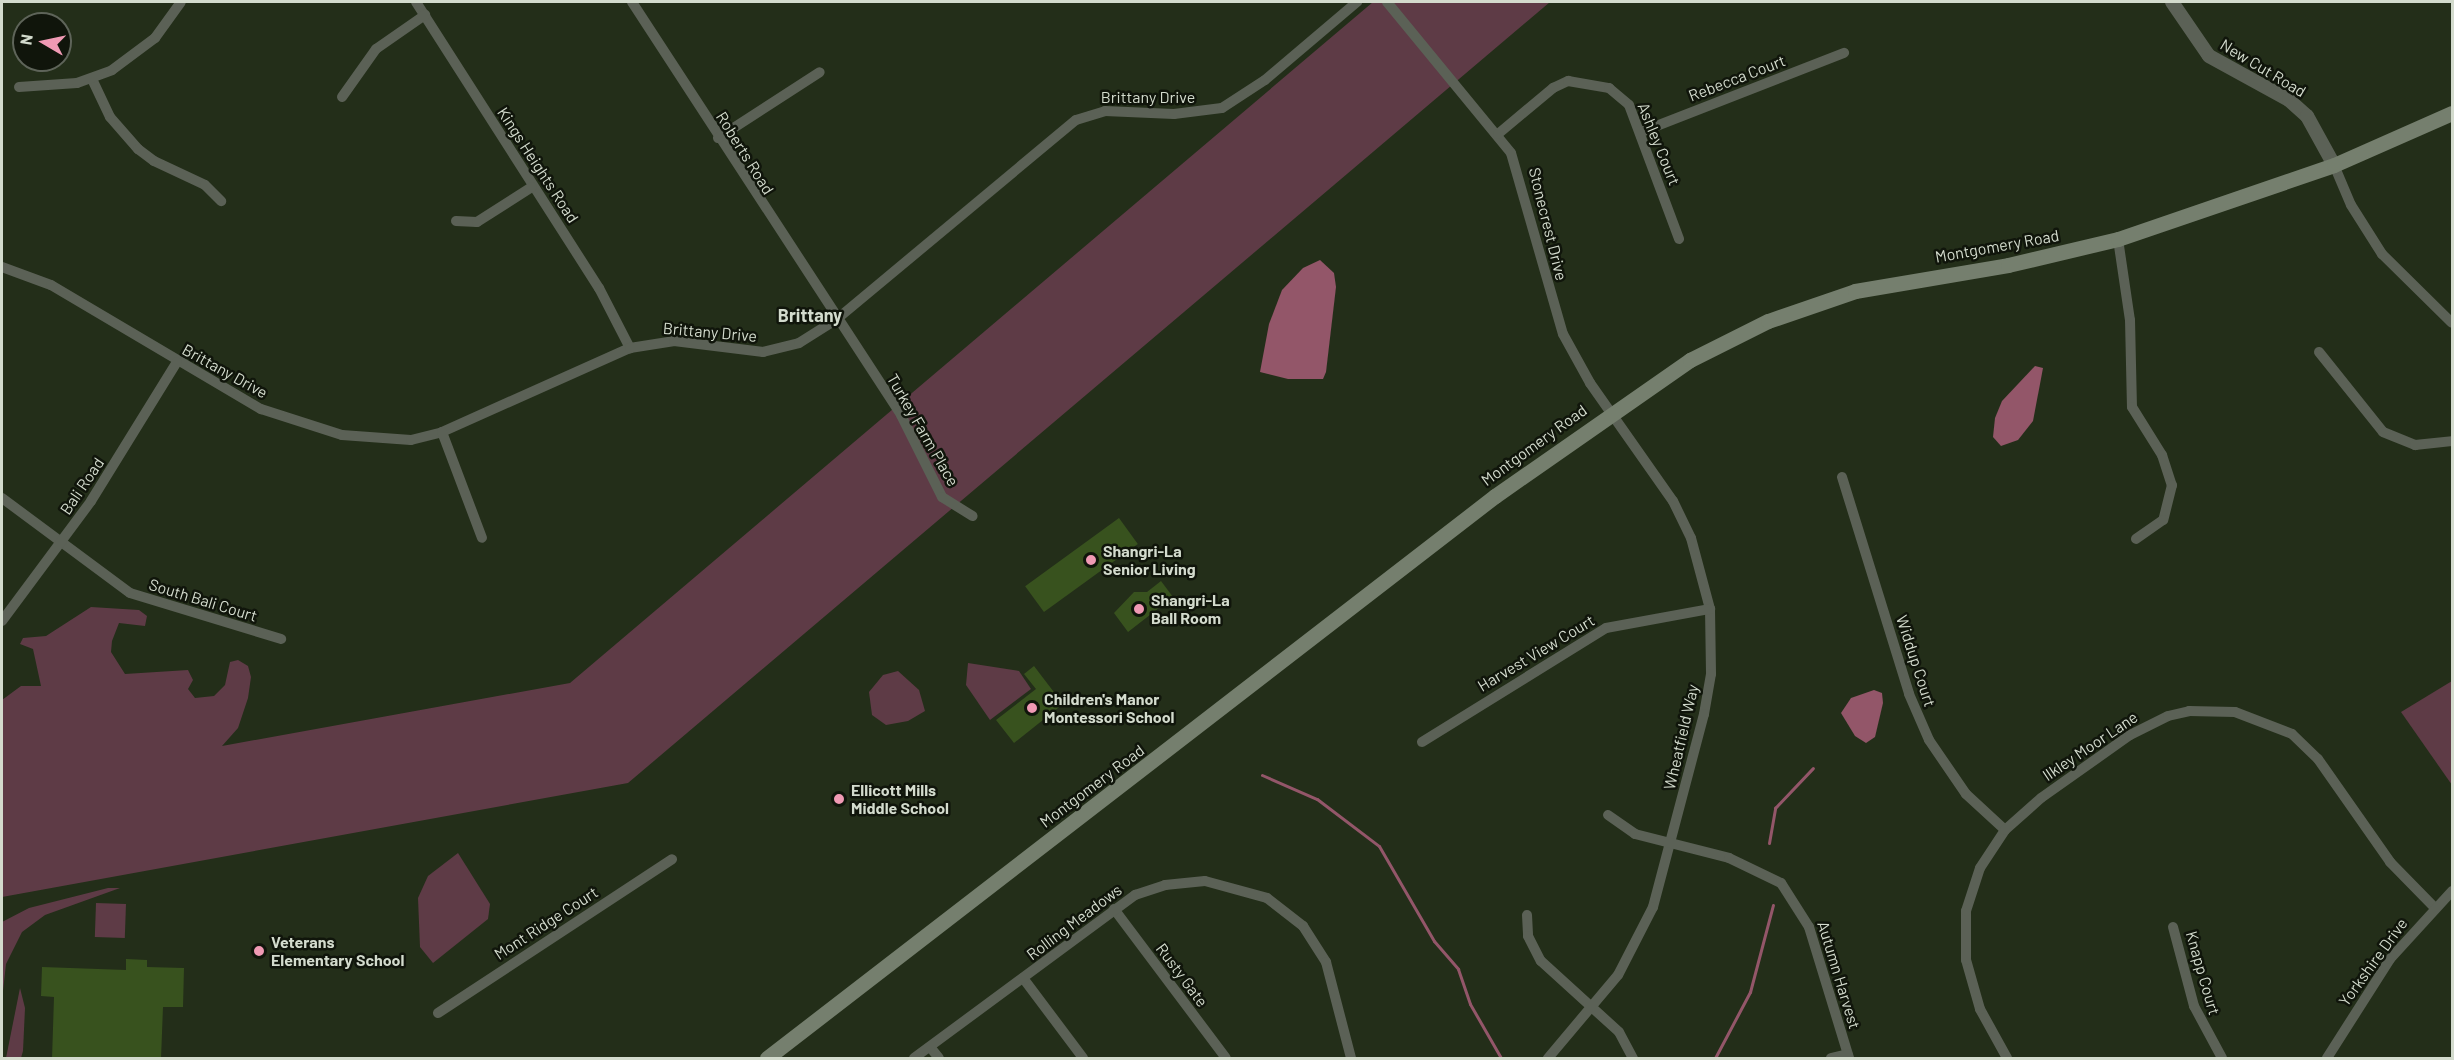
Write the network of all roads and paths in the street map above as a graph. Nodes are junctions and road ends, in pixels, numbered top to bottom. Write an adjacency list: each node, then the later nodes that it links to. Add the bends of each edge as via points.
1 (181, 2): 10 (street, via 142,50)
2 (416, 2): 7 (street, Kings Heights Road)
3 (632, 2): 16 (street, Roberts Road)
4 (1358, 2): 24 (street, Brittany Drive, via 1240,99 1222,108 1174,114 1105,111 1076,120)
5 (1387, 2): 15 (street, Stonecrest Drive)
6 (2172, 2): 17 (street, New Cut Road, via 2209,56 2289,100 2307,116)
7 (425, 15): 12 (street, via 366,58); 18 (street, Kings Heights Road)
8 (1844, 53): 14 (street, Rebecca Court)
9 (820, 72): 16 (street)
10 (92, 79): 11 (street); 19 (street, via 110,117 138,149 205,185)
11 (19, 87)
12 (342, 97)
13 (2452, 113): 17 (main road, Montgomery Road)
14 (1641, 132): 15 (street, Ashley Court, via 1620,96 1582,81 1553,88); 21 (street, Ashley Court)
15 (1498, 134): 29 (street, Stonecrest Drive, via 1523,181 1563,334)
16 (718, 138): 24 (street, Roberts Road)
17 (2334, 165): 22 (main road, Montgomery Road); 25 (street, via 2351,205 2382,254)
18 (532, 187): 20 (street, via 477,222); 26 (street, Kings Heights Road, via 599,288)
19 (221, 201)
20 (456, 221)
21 (1679, 239)
22 (2118, 239): 29 (main road, Montgomery Road, via 2008,265 1888,284 1814,303 1716,346); 36 (street, via 2130,320 2132,407 2162,455 2172,485 2163,520)
23 (2, 267): 28 (street, Brittany Drive, via 51,285)
24 (837, 319): 26 (street, Brittany Drive, via 780,350 740,351 675,341); 34 (street, Turkey Farm Place, via 901,415 942,497)
25 (2452, 323)
26 (630, 348): 30 (street, Brittany Drive)
27 (2319, 352): 31 (street, via 2383,432 2415,444)
28 (177, 362): 30 (street, Brittany Drive, via 261,409 342,435 391,441); 37 (street, Bali Road)
29 (1611, 412): 38 (street, Wheatfield Way, via 1678,511 1691,538); 56 (main road, Montgomery Road, via 1495,496)
30 (442, 432): 35 (street)
31 (2452, 441)
32 (1842, 477): 43 (street, Widdup Court, via 1926,733 1966,794)
33 (2, 498): 37 (street, South Bali Court)
34 (972, 516)
35 (482, 538)
36 (2136, 539)
37 (62, 542): 39 (street, Bali Road); 40 (street, South Bali Court, via 130,593)
38 (1710, 609): 41 (street, Harvest View Court, via 1606,628); 44 (street, Wheatfield Way, via 1711,675)
39 (2, 621)
40 (281, 639)
41 (1422, 741)
42 (1608, 815): 44 (street, Autumn Harvest, via 1635,834)
43 (2005, 830): 47 (street, Ilkley Moor Lane, via 2041,798 2149,724 2189,711 2235,712 2277,726 2305,744 2390,862); 65 (street, Ilkley Moor Lane, via 1980,868 1964,934 1972,986)
44 (1670, 843): 52 (street, Wheatfield Way, via 1644,930 1618,975); 55 (street, Autumn Harvest, via 1751,865 1792,896 1809,927)
45 (672, 860): 53 (street, Mont Ridge Court)
46 (2452, 891): 47 (street, Yorkshire Drive)
47 (2435, 908): 67 (street, Yorkshire Drive, via 2390,959)
48 (1114, 909): 51 (street, Rolling Meadows); 60 (street, Rusty Gate); 61 (street, Rolling Meadows, via 1150,889 1184,882 1225,883 1267,898 1303,926 1326,962)
49 (1527, 915): 52 (street, via 1528,936 1541,961)
50 (2173, 927): 66 (street, Knapp Court, via 2194,1006)
51 (1023, 978): 54 (street, Rolling Meadows); 59 (street)
52 (1591, 1008): 62 (street, Wheatfield Way); 63 (street, via 1626,1039)
53 (438, 1013)
54 (930, 1047): 57 (street, Rolling Meadows); 58 (street)
55 (1849, 1056): 64 (street)
56 (767, 1059)
57 (914, 1059)
58 (939, 1059)
59 (1083, 1059)
60 (1226, 1059)
61 (1351, 1059)
62 (1548, 1059)
63 (1633, 1059)
64 (1831, 1059)
65 (2007, 1059)
66 (2222, 1059)
67 (2327, 1059)

